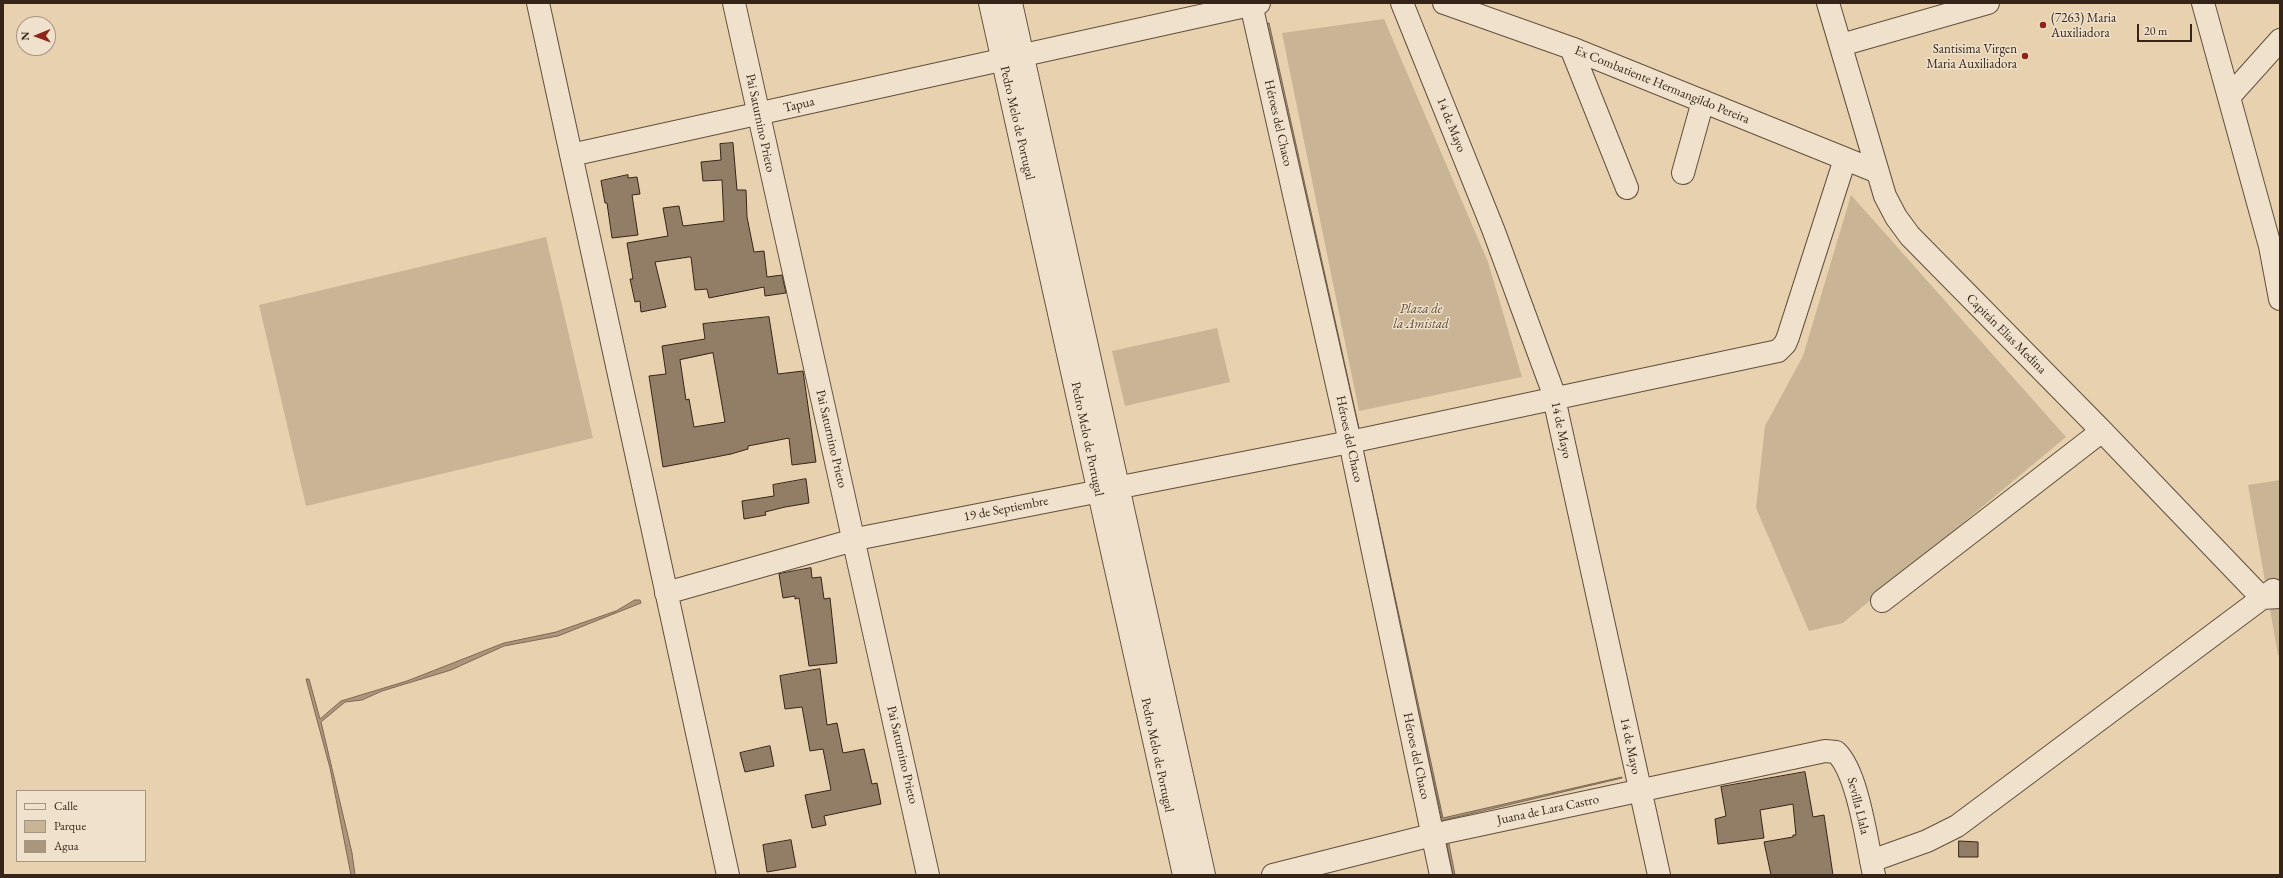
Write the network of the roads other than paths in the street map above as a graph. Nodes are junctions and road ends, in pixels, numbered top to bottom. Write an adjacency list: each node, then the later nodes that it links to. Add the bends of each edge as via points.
1 (538, 3): 18 (street)
2 (734, 3): 17 (street, Pai Saturnino Prieto)
3 (990, 3): 14 (street, Pedro Melo de Portugal)
4 (1011, 3): 14 (street, Pedro Melo de Portugal)
5 (1402, 3): 24 (street, 14 de Mayo, via 1493,229)
6 (1444, 3): 13 (street, Ex Combatiente Hermangildo Pereira)
7 (1828, 3): 12 (street, Capitán Elias Medina)
8 (1988, 3): 12 (street)
9 (2203, 3): 15 (street)
10 (1255, 4): 14 (street); 26 (street, Héroes del Chaco)
11 (2280, 40): 15 (street)
12 (1841, 45): 20 (street, Capitán Elias Medina)
13 (1571, 48): 16 (street, Ex Combatiente Hermangildo Pereira); 22 (street)
14 (1012, 56): 17 (street, Tapua); 27 (street, Pedro Melo de Portugal)
15 (2229, 97): 23 (street, via 2270,246)
16 (1703, 101): 19 (street, Ex Combatiente Hermangildo Pereira); 21 (street)
17 (758, 114): 18 (street, Tapua); 28 (street, Pai Saturnino Prieto)
18 (571, 155): 30 (street)
19 (1844, 159): 20 (street, Ex Combatiente Hermangildo Pereira); 24 (street, 19 de Septiembre, via 1788,337 1778,351)
20 (1878, 172): 25 (street, Capitán Elias Medina, via 1885,196 1910,236)
21 (1683, 173)
22 (1627, 188)
23 (2280, 299)
24 (1554, 398): 26 (street, 19 de Septiembre); 34 (street, 14 de Mayo)
25 (2102, 431): 31 (street, Capitán Elias Medina); 32 (street)
26 (1350, 442): 27 (street, 19 de Septiembre); 35 (street, Héroes del Chaco)
27 (1108, 489): 28 (street, 19 de Septiembre); 39 (street, Pedro Melo de Portugal); 40 (street, Pedro Melo de Portugal)
28 (853, 540): 30 (street, 19 de Septiembre); 38 (street, Pai Saturnino Prieto)
29 (2280, 584): 31 (street)
30 (666, 593): 37 (street)
31 (2271, 597): 36 (street, via 1957,826)
32 (1882, 601)
33 (1825, 751): 34 (street, Juana de Lara Castro); 36 (street, Sevilla Llala, via 1836,752 1848,766)
34 (1640, 790): 35 (street, Juana de Lara Castro); 43 (street, 14 de Mayo)
35 (1432, 835): 41 (street, Juana de Lara Castro); 42 (street, Héroes del Chaco)
36 (1872, 868)
37 (728, 875)
38 (928, 875)
39 (1184, 875)
40 (1204, 875)
41 (1273, 875)
42 (1441, 875)
43 (1659, 875)

